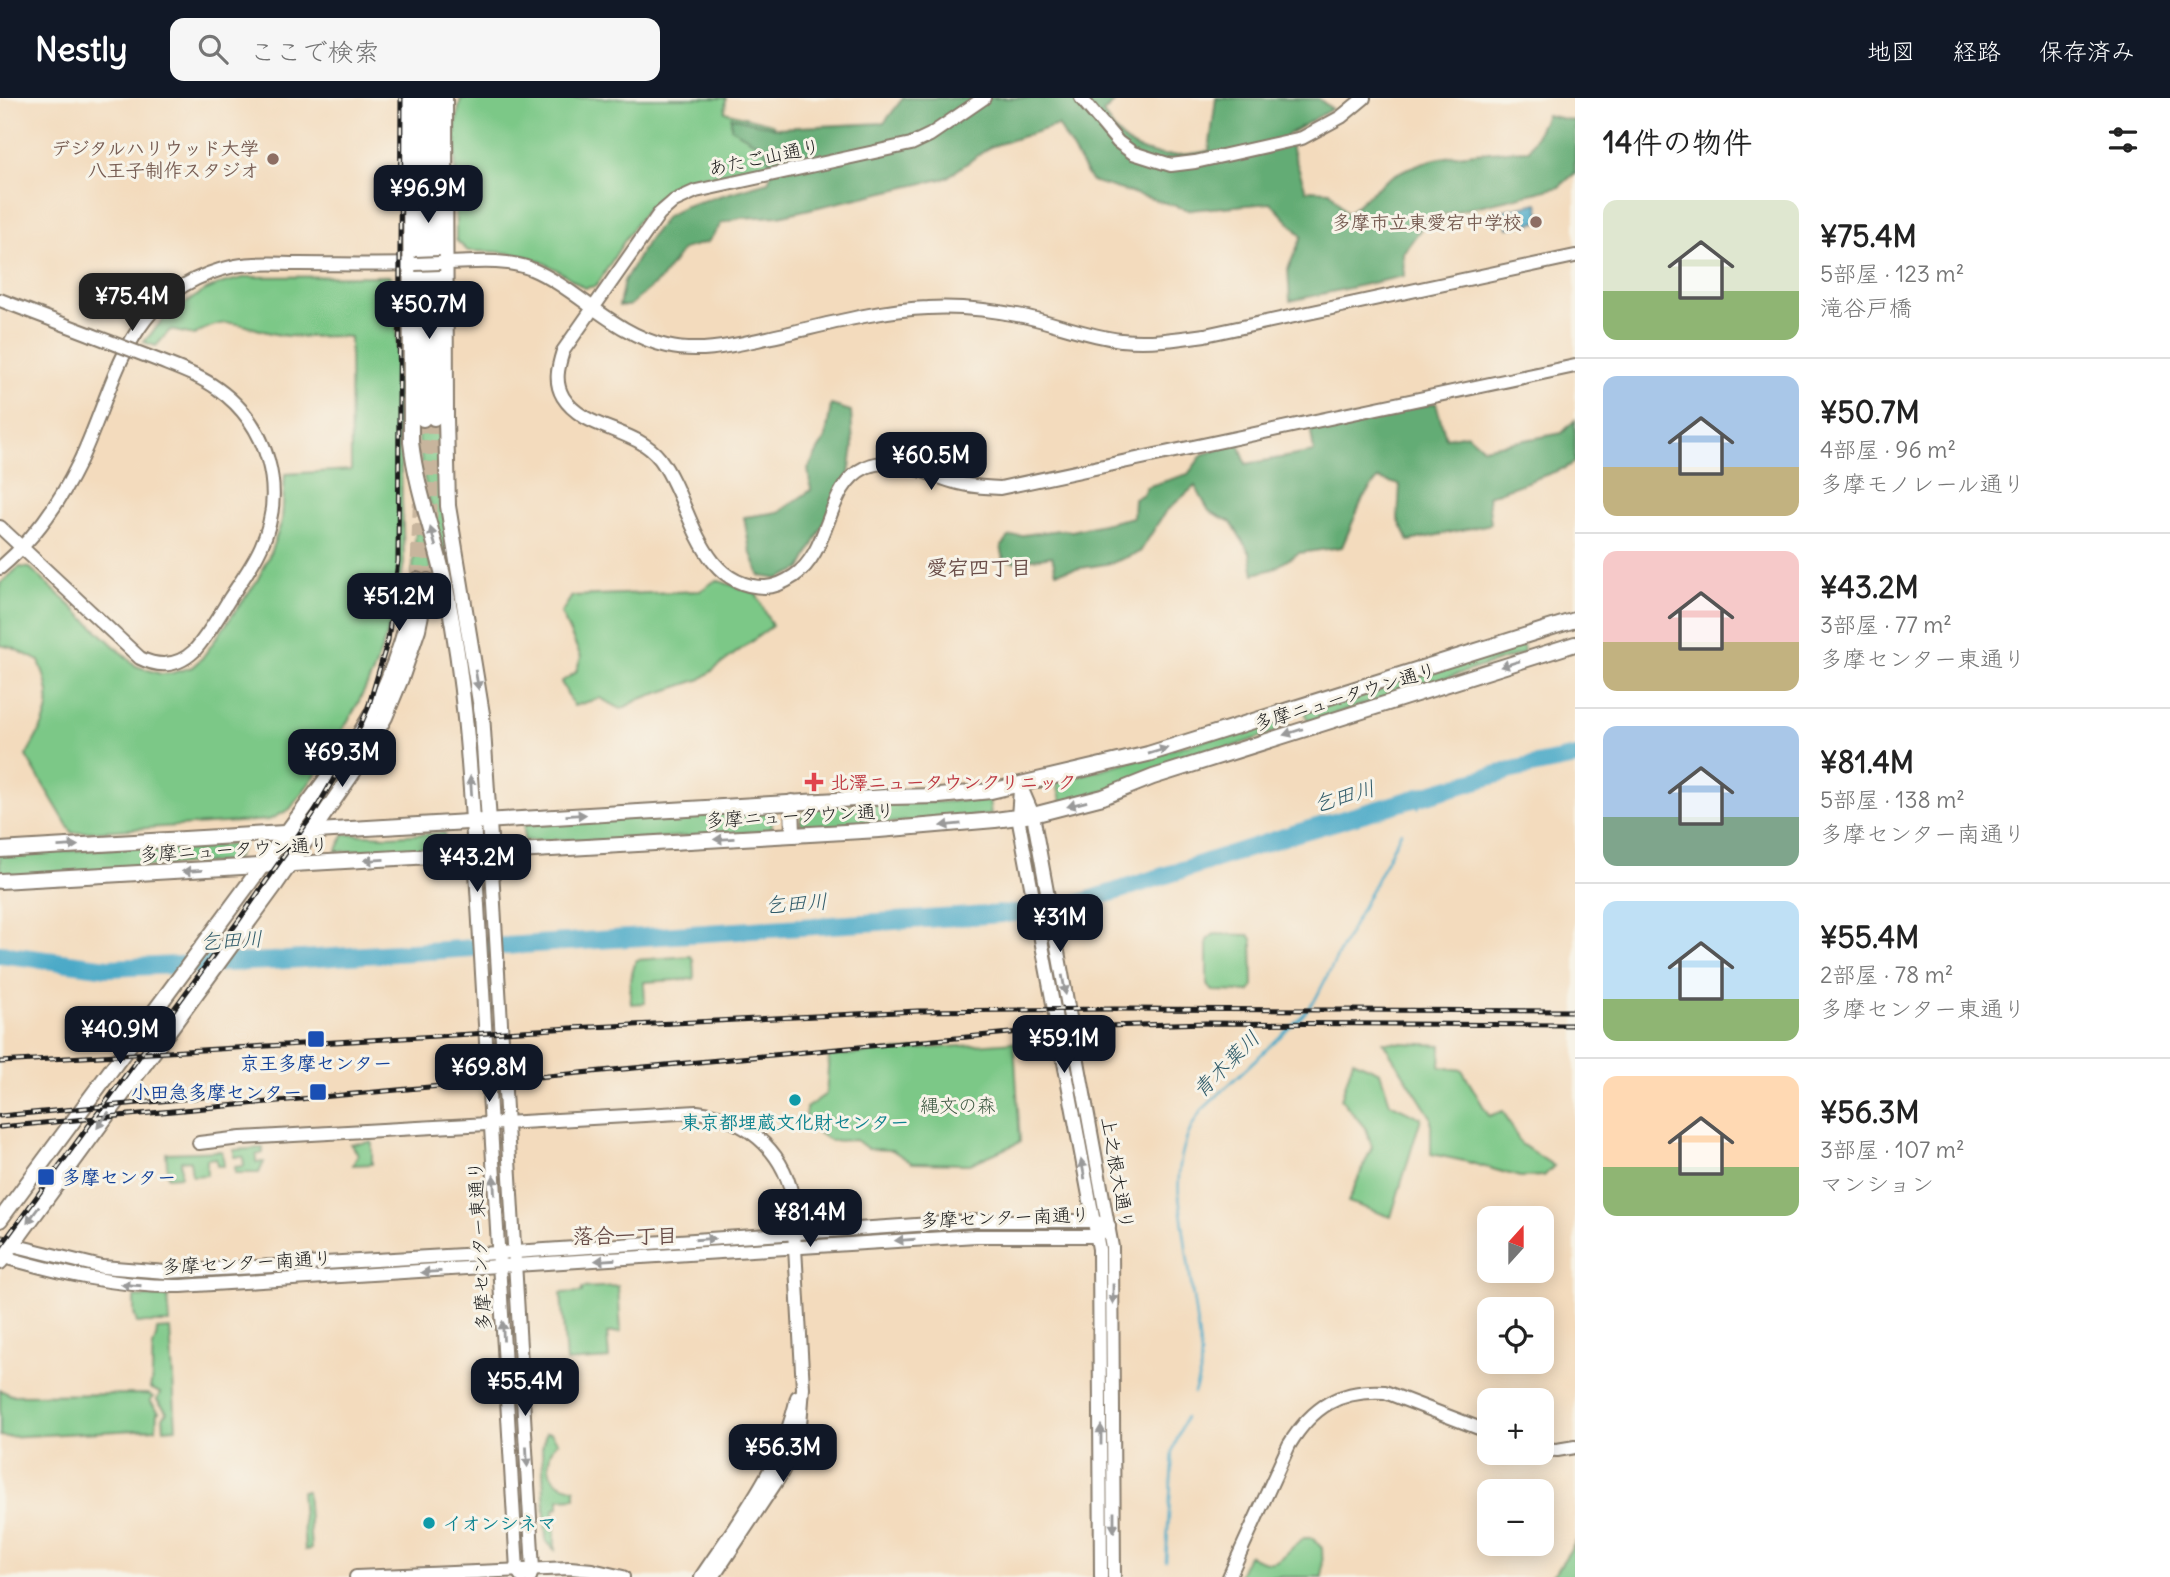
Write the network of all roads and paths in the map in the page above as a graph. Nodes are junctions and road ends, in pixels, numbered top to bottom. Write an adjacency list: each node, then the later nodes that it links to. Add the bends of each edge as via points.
1 (410, 98): 10 (main road)
2 (421, 98): 3 (main road, via 428,418)
3 (433, 98)
4 (445, 98): 9 (main road)
5 (984, 98): 12 (street, あたご山通り, via 911,144 696,191 674,201 659,214)
6 (1081, 98): 7 (street, via 1118,142 1133,153 1171,165 1302,138)
7 (1364, 98)
8 (1575, 256): 12 (street, via 1161,341 1096,336 987,310 927,308 696,349 647,340)
9 (443, 263): 10 (street, bridge); 12 (street, via 504,263 530,269); 22 (main road, one-way to 22, via 449,506 482,714)
10 (412, 264): 15 (street, via 244,265 208,275 169,297 131,338 73,474); 23 (main road, one-way to 10, via 461,674 411,442)
11 (0, 300): 15 (street, bridge, via 206,381 253,425 272,480 272,506 262,545 202,642 187,658 171,664 140,658)
12 (592, 308): 13 (street, あたご山通り, via 563,351 557,375 562,396 583,416 648,446 671,477 705,551 722,573 753,586 769,587 803,570 815,554 839,495 866,467 905,465 956,483 1000,488)
13 (1575, 366)
14 (0, 527): 15 (street)
15 (22, 547): 16 (street)
16 (0, 568)
17 (1575, 620): 19 (main road, 多摩ニュータウン通り, one-way to 17, via 1148,754)
18 (1575, 643): 21 (main road, 多摩ニュータウン通り, one-way to 21, via 1153,776 1103,797)
19 (1020, 785): 20 (main road, 多摩ニュータウン通り, via 939,796); 21 (street, 上之根大通り)
20 (792, 802): 22 (main road, 多摩ニュータウン通り, one-way to 20); 26 (main road)
21 (1026, 816): 26 (main road, 多摩ニュータウン通り, one-way to 26); 37 (street, 上之根大通り, one-way to 21, via 1033,897); 38 (street, 上之根大通り, one-way to 38, via 1047,895)
22 (489, 820): 23 (main road, 多摩ニュータウン通り); 28 (main road)
23 (473, 821): 24 (main road, 多摩ニュータウン通り); 29 (main road)
24 (313, 830): 25 (main road, 多摩ニュータウン通り); 25 (main road, via 385,717 413,647 423,581 374,711); 30 (main road)
25 (286, 832): 27 (main road, 多摩ニュータウン通り, one-way to 25); 31 (main road)
26 (793, 835): 28 (main road, 多摩ニュータウン通り, one-way to 28)
27 (0, 850)
28 (491, 853): 29 (main road, 多摩ニュータウン通り); 33 (street, 多摩センター東通り)
29 (475, 854): 30 (main road, 多摩ニュータウン通り, one-way to 30); 34 (street, 多摩センター東通り)
30 (289, 865): 31 (main road, 多摩ニュータウン通り); 42 (main road, one-way to 42)
31 (260, 867): 32 (main road, 多摩ニュータウン通り, one-way to 32); 36 (main road)
32 (0, 881)
33 (507, 1122): 34 (street); 39 (street, via 697,1112 725,1117 754,1134 784,1171 792,1195); 43 (street, 多摩センター東通り)
34 (491, 1123): 35 (street); 44 (street, 多摩センター東通り, one-way to 34)
35 (199, 1143)
36 (0, 1220)
37 (1093, 1221): 38 (street, 多摩センター南通り); 39 (street, 多摩センター南通り, via 975,1221); 40 (street, 上之根大通り)
38 (1109, 1226): 40 (street, 多摩センター南通り); 58 (street, 上之根大通り, one-way to 58, via 1114,1259)
39 (794, 1233): 41 (street); 43 (street, 多摩センター南通り, one-way to 39)
40 (1096, 1236): 41 (street, 多摩センター南通り, one-way to 41, via 976,1236); 57 (street, 上之根大通り, one-way to 40, via 1100,1261)
41 (795, 1248): 45 (street, 多摩センター南通り, one-way to 45); 47 (street)
42 (3, 1252): 44 (street, 多摩センター南通り, via 166,1272); 46 (street, 多摩センター南通り, one-way to 42, via 164,1286 99,1281)
43 (514, 1252): 44 (street, 多摩センター南通り); 45 (street, 多摩センター東通り)
44 (499, 1253): 46 (street, 多摩センター東通り)
45 (515, 1266): 46 (street, 多摩センター南通り); 51 (street, 多摩センター東通り, one-way to 51)
46 (499, 1268): 52 (street, 多摩センター東通り, one-way to 46)
47 (802, 1367): 55 (street, via 791,1422 777,1459); 56 (street, via 803,1409 787,1463)
48 (1477, 1427): 59 (street, via 1385,1392 1345,1395 1330,1402 1300,1426 1289,1445)
49 (1575, 1447): 50 (street)
50 (1554, 1450)
51 (531, 1573): 52 (street); 54 (street, via 592,1570)
52 (519, 1574): 53 (street)
53 (356, 1577)
54 (623, 1577)
55 (701, 1577)
56 (713, 1577)
57 (1101, 1577)
58 (1114, 1577)
59 (1229, 1577)

